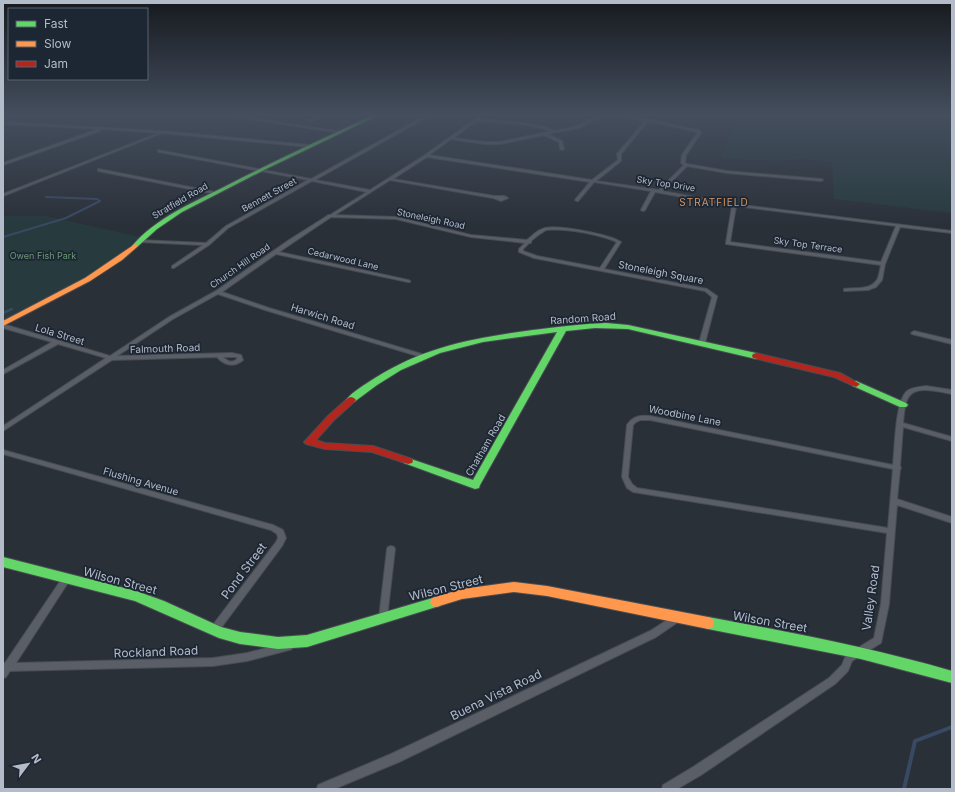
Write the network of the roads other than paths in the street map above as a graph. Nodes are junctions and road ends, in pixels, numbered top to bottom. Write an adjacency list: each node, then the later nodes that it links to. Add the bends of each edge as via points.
1 (40, 151): 10 (street)
2 (115, 151): 22 (street)
3 (159, 151): 13 (street)
4 (300, 151): 13 (main road, Stratfield Road)
5 (364, 151): 15 (street, Bennett Street)
6 (433, 151): 9 (street, Church Hill Road)
7 (622, 151): 17 (street, via 620,160)
8 (687, 151): 11 (street, via 683,163)
9 (426, 156): 14 (street, Church Hill Road); 17 (street, Sky Top Drive)
10 (3, 164)
11 (686, 165): 16 (street, via 727,172); 20 (street)
12 (99, 170): 21 (street)
13 (261, 170): 15 (street); 21 (main road, Stratfield Road)
14 (389, 179): 19 (street, Church Hill Road); 23 (street)
15 (312, 180): 19 (street); 32 (street, Bennett Street, via 227,228)
16 (821, 180)
17 (593, 181): 18 (street, Sky Top Drive); 24 (street)
18 (654, 190): 20 (street, Sky Top Drive); 26 (street)
19 (370, 191): 27 (street, Church Hill Road)
20 (660, 191): 25 (street, Sky Top Drive)
21 (215, 193): 30 (main road, Stratfield Road, via 166,219)
22 (3, 195)
23 (494, 197)
24 (577, 200)
25 (734, 205): 28 (street, Sky Top Drive); 34 (street, Sky Top Terrace, via 728,243)
26 (643, 210)
27 (329, 216): 31 (street, Stoneleigh Road, via 396,218 472,236); 33 (street, Church Hill Road)
28 (899, 225): 29 (street, Sky Top Drive); 34 (street)
29 (952, 232)
30 (140, 241): 32 (street); 40 (main road, Stratfield Road, via 101,273)
31 (529, 242): 36 (street, Stoneleigh Square, via 521,252); 36 (street, Stoneleigh Square, via 547,228 610,238 619,242)
32 (208, 244): 35 (street, Bennett Street)
33 (275, 252): 37 (street, Cedarwood Lane); 39 (street, Church Hill Road)
34 (883, 264): 38 (street, via 880,279 874,286)
35 (174, 267)
36 (602, 269): 45 (street, Stoneleigh Square, via 707,290 715,297)
37 (408, 281)
38 (846, 290)
39 (218, 292): 47 (street, Harwich Road); 48 (street, Church Hill Road, via 171,318)
40 (3, 325): 43 (street, Lola Street)
41 (563, 329): 45 (main road, Random Road, via 620,326); 47 (main road, Random Road, via 474,342); 55 (main road, Chatham Road, via 475,485 373,450)
42 (914, 333): 44 (street)
43 (57, 342): 48 (street, Lola Street); 49 (street)
44 (952, 342)
45 (702, 343): 51 (main road, Random Road, via 828,372)
46 (219, 356): 48 (street, Falmouth Road)
47 (423, 356): 55 (main road, Random Road, via 366,388 338,410)
48 (111, 358): 53 (street, Church Hill Road)
49 (3, 372)
50 (952, 392): 51 (street, via 916,389 908,394)
51 (903, 405): 52 (street, Valley Road)
52 (901, 424): 54 (street); 57 (street, Valley Road)
53 (3, 429)
54 (952, 439)
55 (309, 442)
56 (3, 452): 60 (street, Flushing Avenue)
57 (898, 468): 58 (street, Valley Road); 61 (street, Woodbine Lane, via 650,418 637,418 630,425 625,477 629,486 635,490)
58 (894, 501): 59 (street); 61 (street, Valley Road)
59 (952, 520)
60 (273, 528): 67 (street, Pond Street, via 282,535 281,541)
61 (891, 531): 69 (street, Valley Road, via 885,604 878,640)
62 (391, 549): 66 (street)
63 (3, 562): 64 (main road, Wilson Street)
64 (66, 579): 67 (main road, Wilson Street, via 136,596); 70 (street)
65 (678, 617): 66 (main road, Wilson Street, via 547,591 514,587 462,594); 69 (main road, Wilson Street); 72 (street, Buena Vista Road, via 646,638 395,758)
66 (383, 618): 68 (main road, Wilson Street)
67 (214, 629): 68 (main road, Wilson Street, via 260,642)
68 (306, 641): 70 (street, Rockland Road, via 247,657 213,662)
69 (860, 652): 71 (main road, Wilson Street); 73 (street, Valley Road, via 849,658 845,668 832,681)
70 (4, 669)
71 (950, 676)
72 (322, 789)
73 (667, 789)

